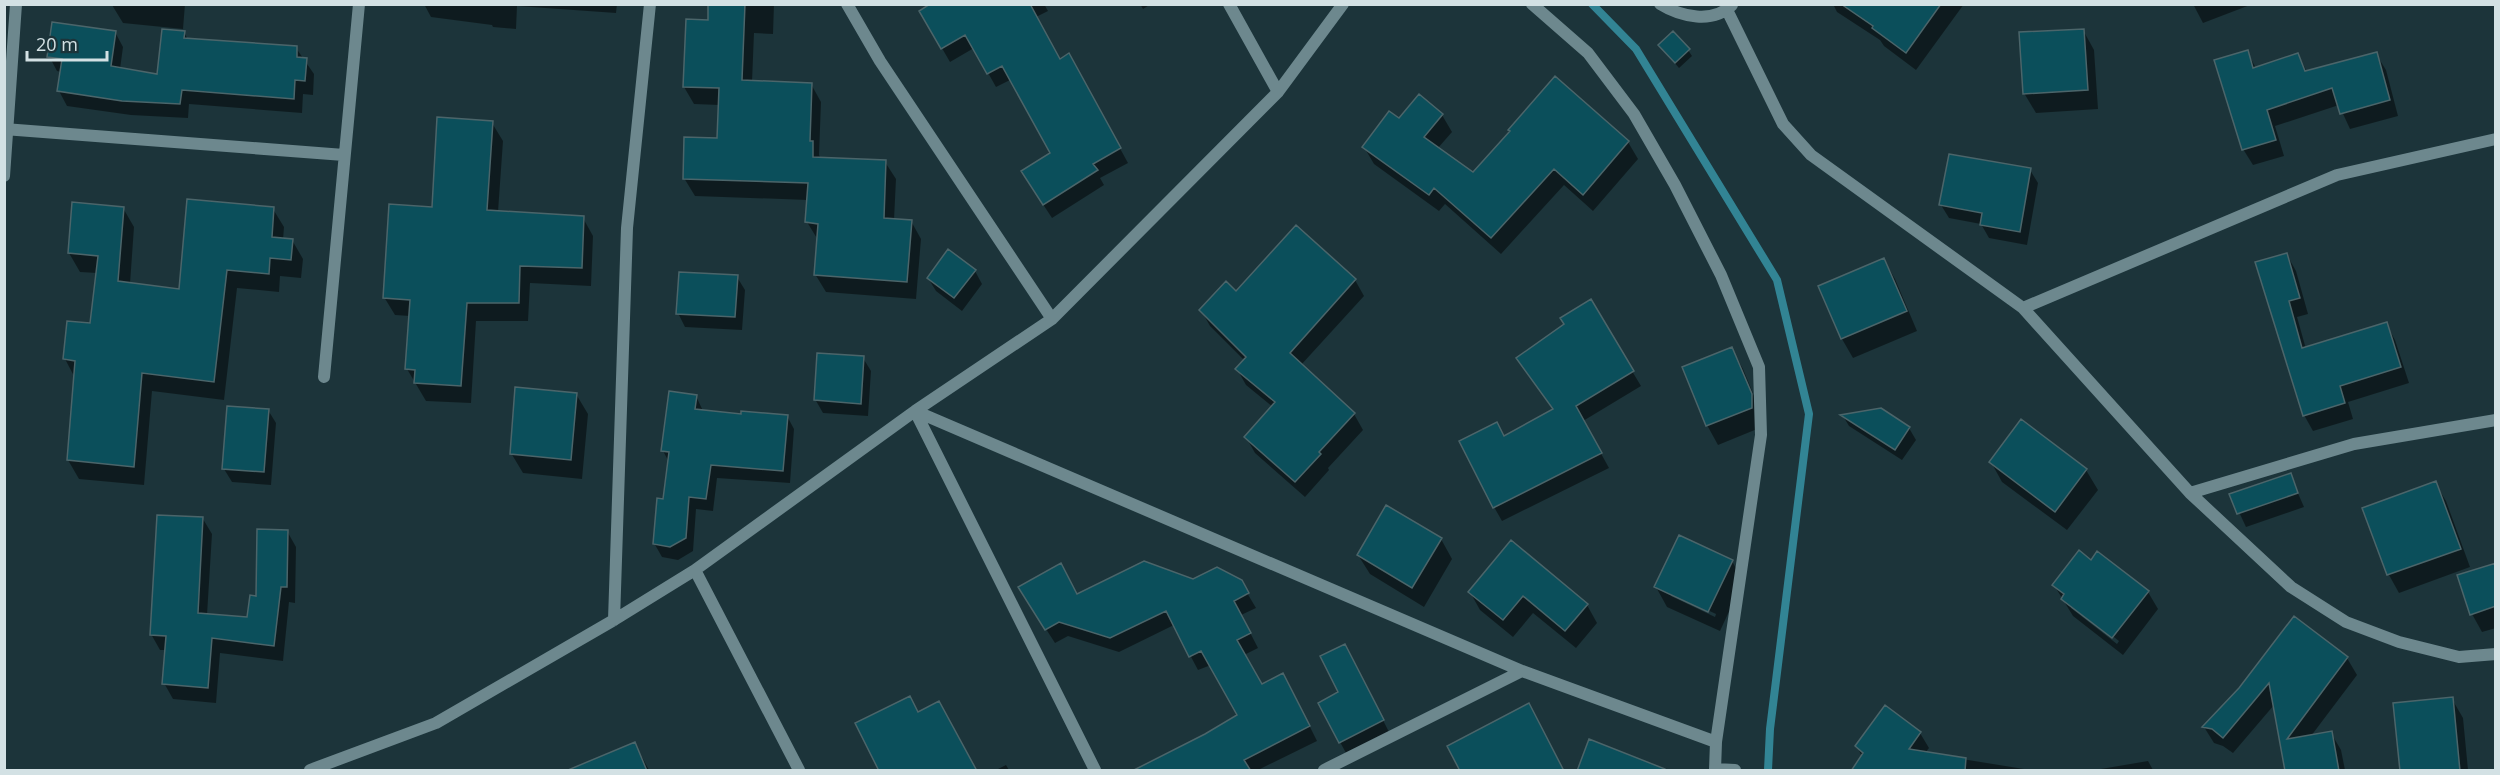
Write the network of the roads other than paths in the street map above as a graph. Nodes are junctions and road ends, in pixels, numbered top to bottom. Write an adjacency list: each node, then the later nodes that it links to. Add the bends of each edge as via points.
1 (16, 4): 11 (street)
2 (360, 4): 13 (street)
3 (650, 4): 22 (street, via 627,228)
4 (847, 4): 16 (street, via 880,61)
5 (1229, 4): 10 (street)
6 (1343, 4): 10 (street)
7 (1532, 4): 25 (street, via 1588,53 1634,114 1721,275 1759,367 1761,435)
8 (1660, 4): 9 (street, via 1674,13 1701,17)
9 (1730, 7): 15 (street, via 1784,124 1811,155)
10 (1278, 92): 16 (street)
11 (6, 129): 13 (street); 14 (street)
12 (2496, 139): 15 (street, via 2337,175)
13 (344, 155): 17 (street)
14 (4, 176)
15 (2023, 308): 20 (street)
16 (1052, 319): 18 (street)
17 (324, 377)
18 (915, 411): 21 (street); 24 (street); 30 (street)
19 (2496, 420): 20 (street, via 2354,444)
20 (2190, 493): 23 (street, via 2291,587 2346,621 2399,642 2459,657)
21 (694, 570): 22 (street); 29 (street)
22 (614, 620): 28 (street, via 435,723)
23 (2496, 654)
24 (1522, 671): 25 (street); 31 (street)
25 (1716, 742): 26 (street)
26 (1715, 770): 27 (street)
27 (1735, 770)
28 (310, 771)
29 (799, 771)
30 (1095, 771)
31 (1324, 771)

